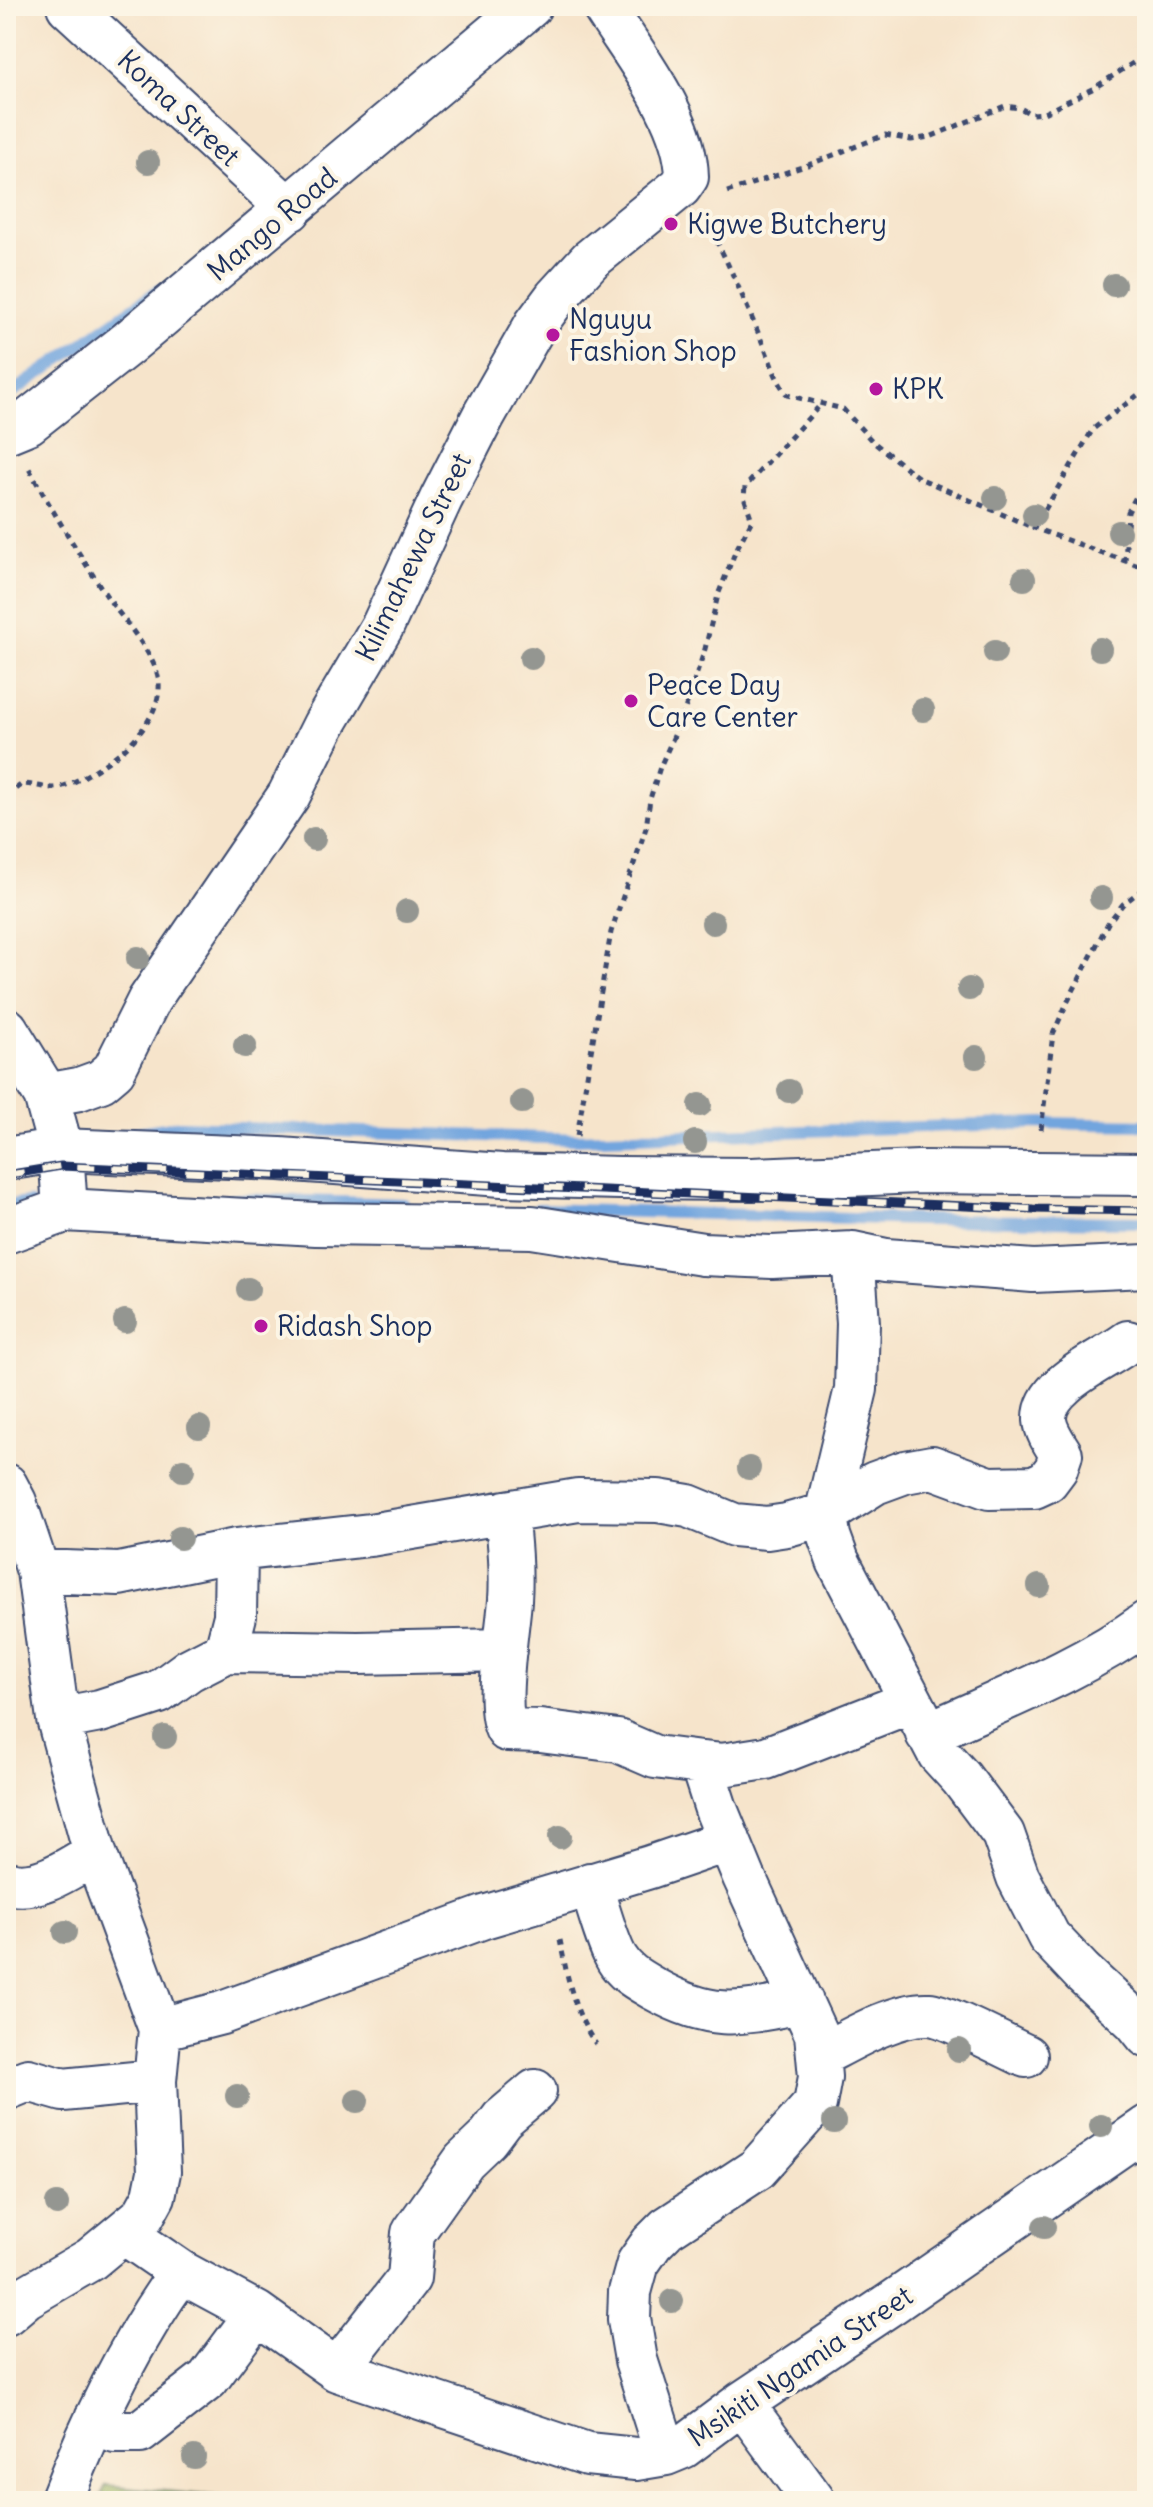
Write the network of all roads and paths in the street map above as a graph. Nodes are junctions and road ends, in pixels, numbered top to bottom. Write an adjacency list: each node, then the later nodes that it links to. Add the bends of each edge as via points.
1 (68, 6): 6 (street, Koma Street)
2 (529, 6): 6 (street, Mango Road)
3 (603, 6): 5 (street, via 666,105 683,144)
4 (1147, 54): 5 (path, via 1044,113 1005,106 930,137 885,135 749,186)
5 (692, 189): 8 (path, via 780,385 787,395); 17 (street, Kilimahewa Street, via 680,187 590,260 536,324 441,499 383,625 289,795 149,1000 114,1070 101,1081)
6 (290, 210): 9 (street, Mango Road, via 28,422)
7 (1147, 388): 11 (path, via 1093,429)
8 (823, 402): 11 (path, via 843,409 873,442 919,478); 22 (path, via 745,487 752,520 718,595 611,932)
9 (16, 447): 14 (path, via 159,681 146,725 120,753 61,787 22,784)
10 (1147, 475): 12 (path, via 1128,512)
11 (1034, 528): 12 (path)
12 (1125, 562): 13 (path)
13 (1147, 569)
14 (6, 796)
15 (1147, 886): 20 (path, via 1108,923 1053,1034)
16 (6, 1030): 17 (street)
17 (46, 1095): 18 (street)
18 (61, 1150): 19 (street); 22 (street); 23 (street)
19 (6, 1159)
20 (1036, 1173): 21 (street); 22 (street)
21 (1147, 1174)
22 (572, 1177)
23 (65, 1210): 24 (street); 25 (street, via 316,1224 532,1227 703,1254)
24 (6, 1231)
25 (853, 1253): 26 (street, via 1033,1271); 30 (street, via 856,1389)
26 (1147, 1266)
27 (1128, 1342): 30 (street, via 1076,1374 1048,1406 1045,1421 1061,1454 1047,1481 1034,1487 989,1488 932,1467 875,1483)
28 (6, 1485): 32 (street)
29 (506, 1512): 30 (street, via 578,1500 658,1501 688,1506 734,1525 767,1528); 31 (street); 34 (street, via 510,1585)
30 (826, 1514): 36 (street, via 838,1561)
31 (236, 1550): 32 (street, via 119,1574); 35 (street, via 235,1616)
32 (38, 1571): 37 (street)
33 (1147, 1622): 36 (street, via 1060,1673)
34 (505, 1650): 35 (street); 38 (street, via 507,1730 618,1741 655,1757)
35 (226, 1651): 37 (street, via 159,1692)
36 (918, 1718): 38 (street, via 766,1758); 45 (street, via 939,1754 1003,1834 1049,1937)
37 (58, 1719): 40 (street)
38 (701, 1763): 39 (street)
39 (729, 1840): 42 (street); 43 (street)
40 (95, 1853): 41 (street, via 46,1879 20,1887); 44 (street)
41 (6, 1882)
42 (571, 1890): 43 (street, via 628,1974 682,2005 749,2012); 44 (street, via 415,1940 222,2013); 46 (path, via 576,2009)
43 (802, 2002): 47 (street)
44 (160, 2029): 49 (street)
45 (1147, 2036)
46 (596, 2044)
47 (819, 2056): 48 (street, via 894,2022 932,2014); 60 (street, via 815,2104 801,2121 757,2169 667,2228 638,2263 629,2319 636,2360)
48 (1026, 2056)
49 (155, 2081): 50 (street, via 63,2090 28,2080); 53 (street, via 159,2172 143,2216)
50 (6, 2089)
51 (535, 2091): 57 (street, via 464,2161 413,2233 409,2278)
52 (1147, 2127): 58 (street, Msikiti Ngamia Street)
53 (124, 2233): 54 (street, Msikiti Ngamia Street); 56 (street)
54 (181, 2272): 55 (street, Msikiti Ngamia Street); 59 (street, via 143,2327)
55 (257, 2313): 57 (street, Msikiti Ngamia Street); 59 (street, via 208,2379 140,2432 115,2432)
56 (6, 2314)
57 (337, 2370): 60 (street, Msikiti Ngamia Street, via 587,2454 636,2459)
58 (742, 2403): 60 (street, Msikiti Ngamia Street); 62 (street)
59 (96, 2418): 61 (street)
60 (666, 2454)
61 (61, 2501)
62 (814, 2501)

